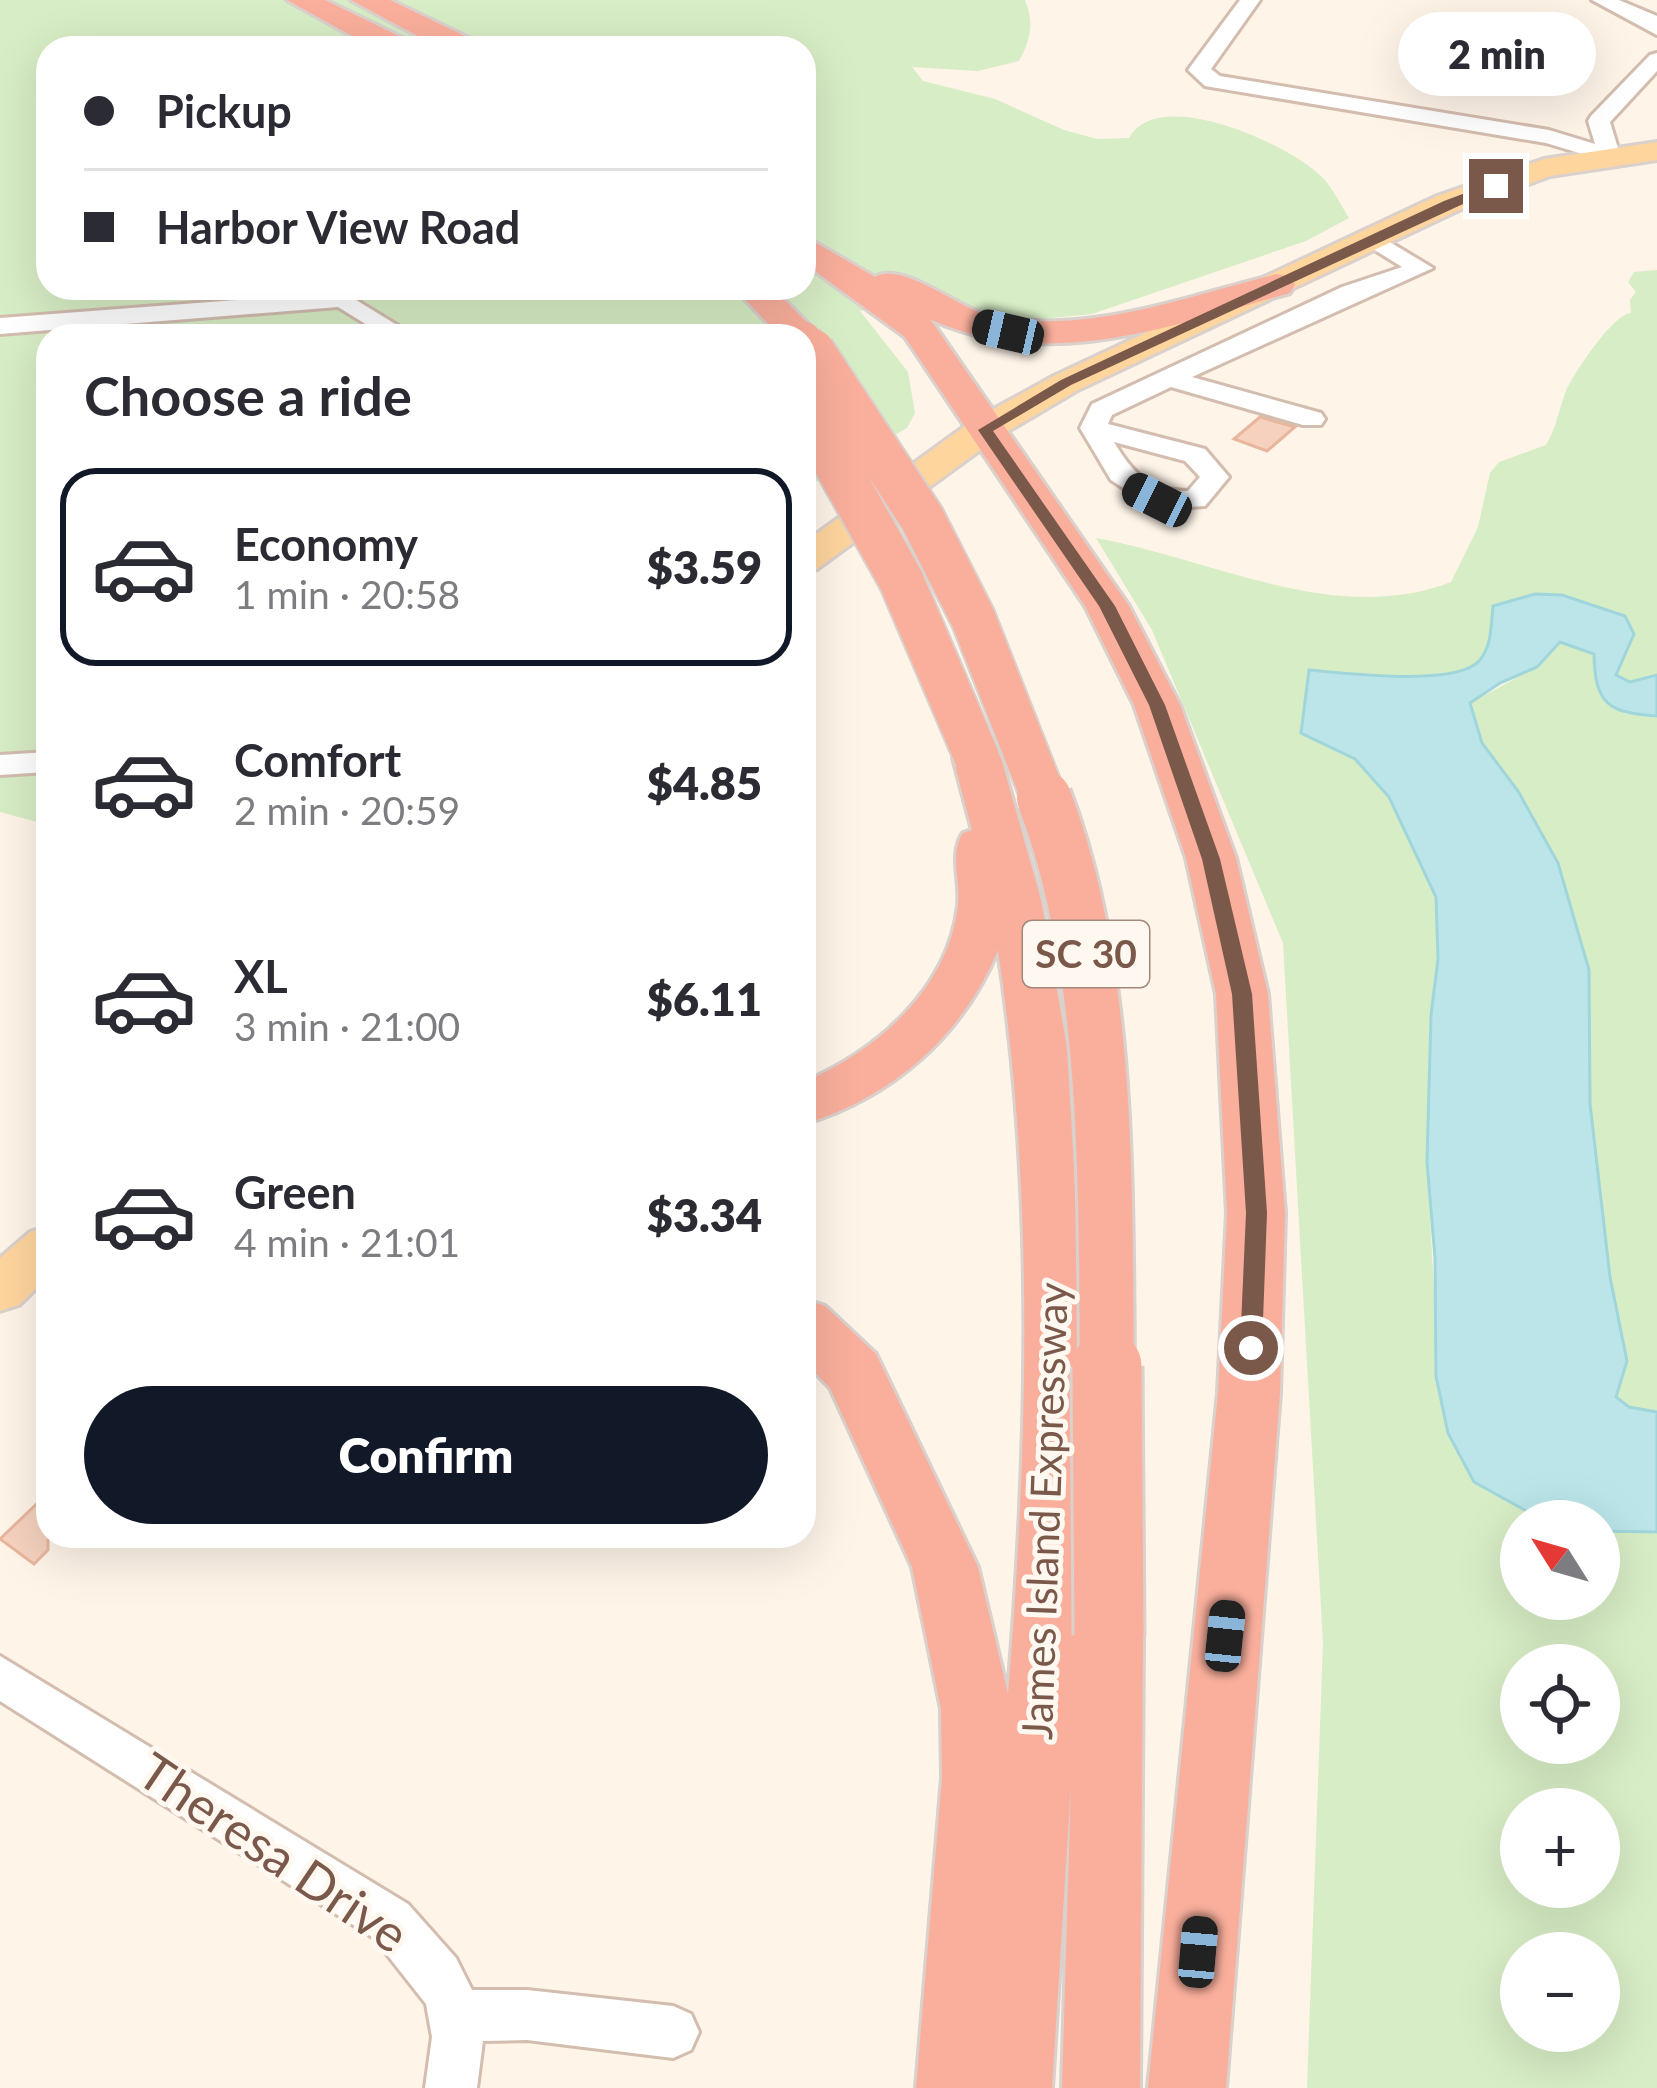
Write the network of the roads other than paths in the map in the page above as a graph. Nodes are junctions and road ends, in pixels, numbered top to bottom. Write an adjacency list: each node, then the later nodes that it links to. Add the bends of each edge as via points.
1 (302, 0): 7 (highway)
2 (339, 0): 8 (highway)
3 (366, 0): 9 (highway)
4 (1250, 0): 12 (street, via 1198,70 1214,81 1549,137)
5 (1602, 0): 6 (street)
6 (1657, 29)
7 (375, 36)
8 (412, 36)
9 (440, 36)
10 (1657, 59): 12 (street, via 1599,122)
11 (1657, 151): 12 (main road)
12 (1609, 155): 13 (main road, via 1544,168)
13 (1373, 239): 16 (main road); 25 (street, via 1421,268 1351,292)
14 (816, 242): 20 (highway)
15 (816, 254): 20 (highway)
16 (1277, 285): 20 (highway, via 1061,332 1008,332); 29 (main road, via 1066,382)
17 (330, 300): 23 (street)
18 (345, 300): 21 (street)
19 (744, 300): 22 (highway, James Island Expressway / SC 30)
20 (921, 312): 29 (highway, via 938,356)
21 (383, 324)
22 (781, 324)
23 (0, 326)
24 (816, 359): 38 (highway, James Island Expressway / SC 30, bridge, via 922,518 973,618 1050,815 1087,959 1105,1197)
25 (1172, 379): 26 (street); 28 (street, via 1101,410)
26 (1312, 419)
27 (816, 426): 31 (highway, James Island Expressway / SC 30, bridge, via 918,607)
28 (1093, 428)
29 (985, 430): 30 (main road); 46 (highway, via 1107,606 1157,705 1211,859 1242,994 1256,1213 1249,1393)
30 (816, 552)
31 (977, 758): 34 (highway, via 983,908 965,968 902,1047); 38 (highway, James Island Expressway / SC 30, via 1016,900 1040,1047 1057,1412)
32 (36, 763): 33 (street)
33 (0, 765)
34 (816, 1100)
35 (36, 1257): 36 (main road)
36 (0, 1289)
37 (816, 1335): 43 (highway, via 854,1372 945,1568 976,1709)
38 (1078, 1631): 44 (highway, James Island Expressway / SC 30); 45 (highway, SC 30)
39 (0, 1676): 40 (street, Theresa Drive, via 391,1921 436,1965)
40 (458, 2016): 41 (street, via 527,2014); 42 (street)
41 (673, 2032)
42 (451, 2088)
43 (955, 2088)
44 (1013, 2088)
45 (1101, 2088)
46 (1186, 2088)

